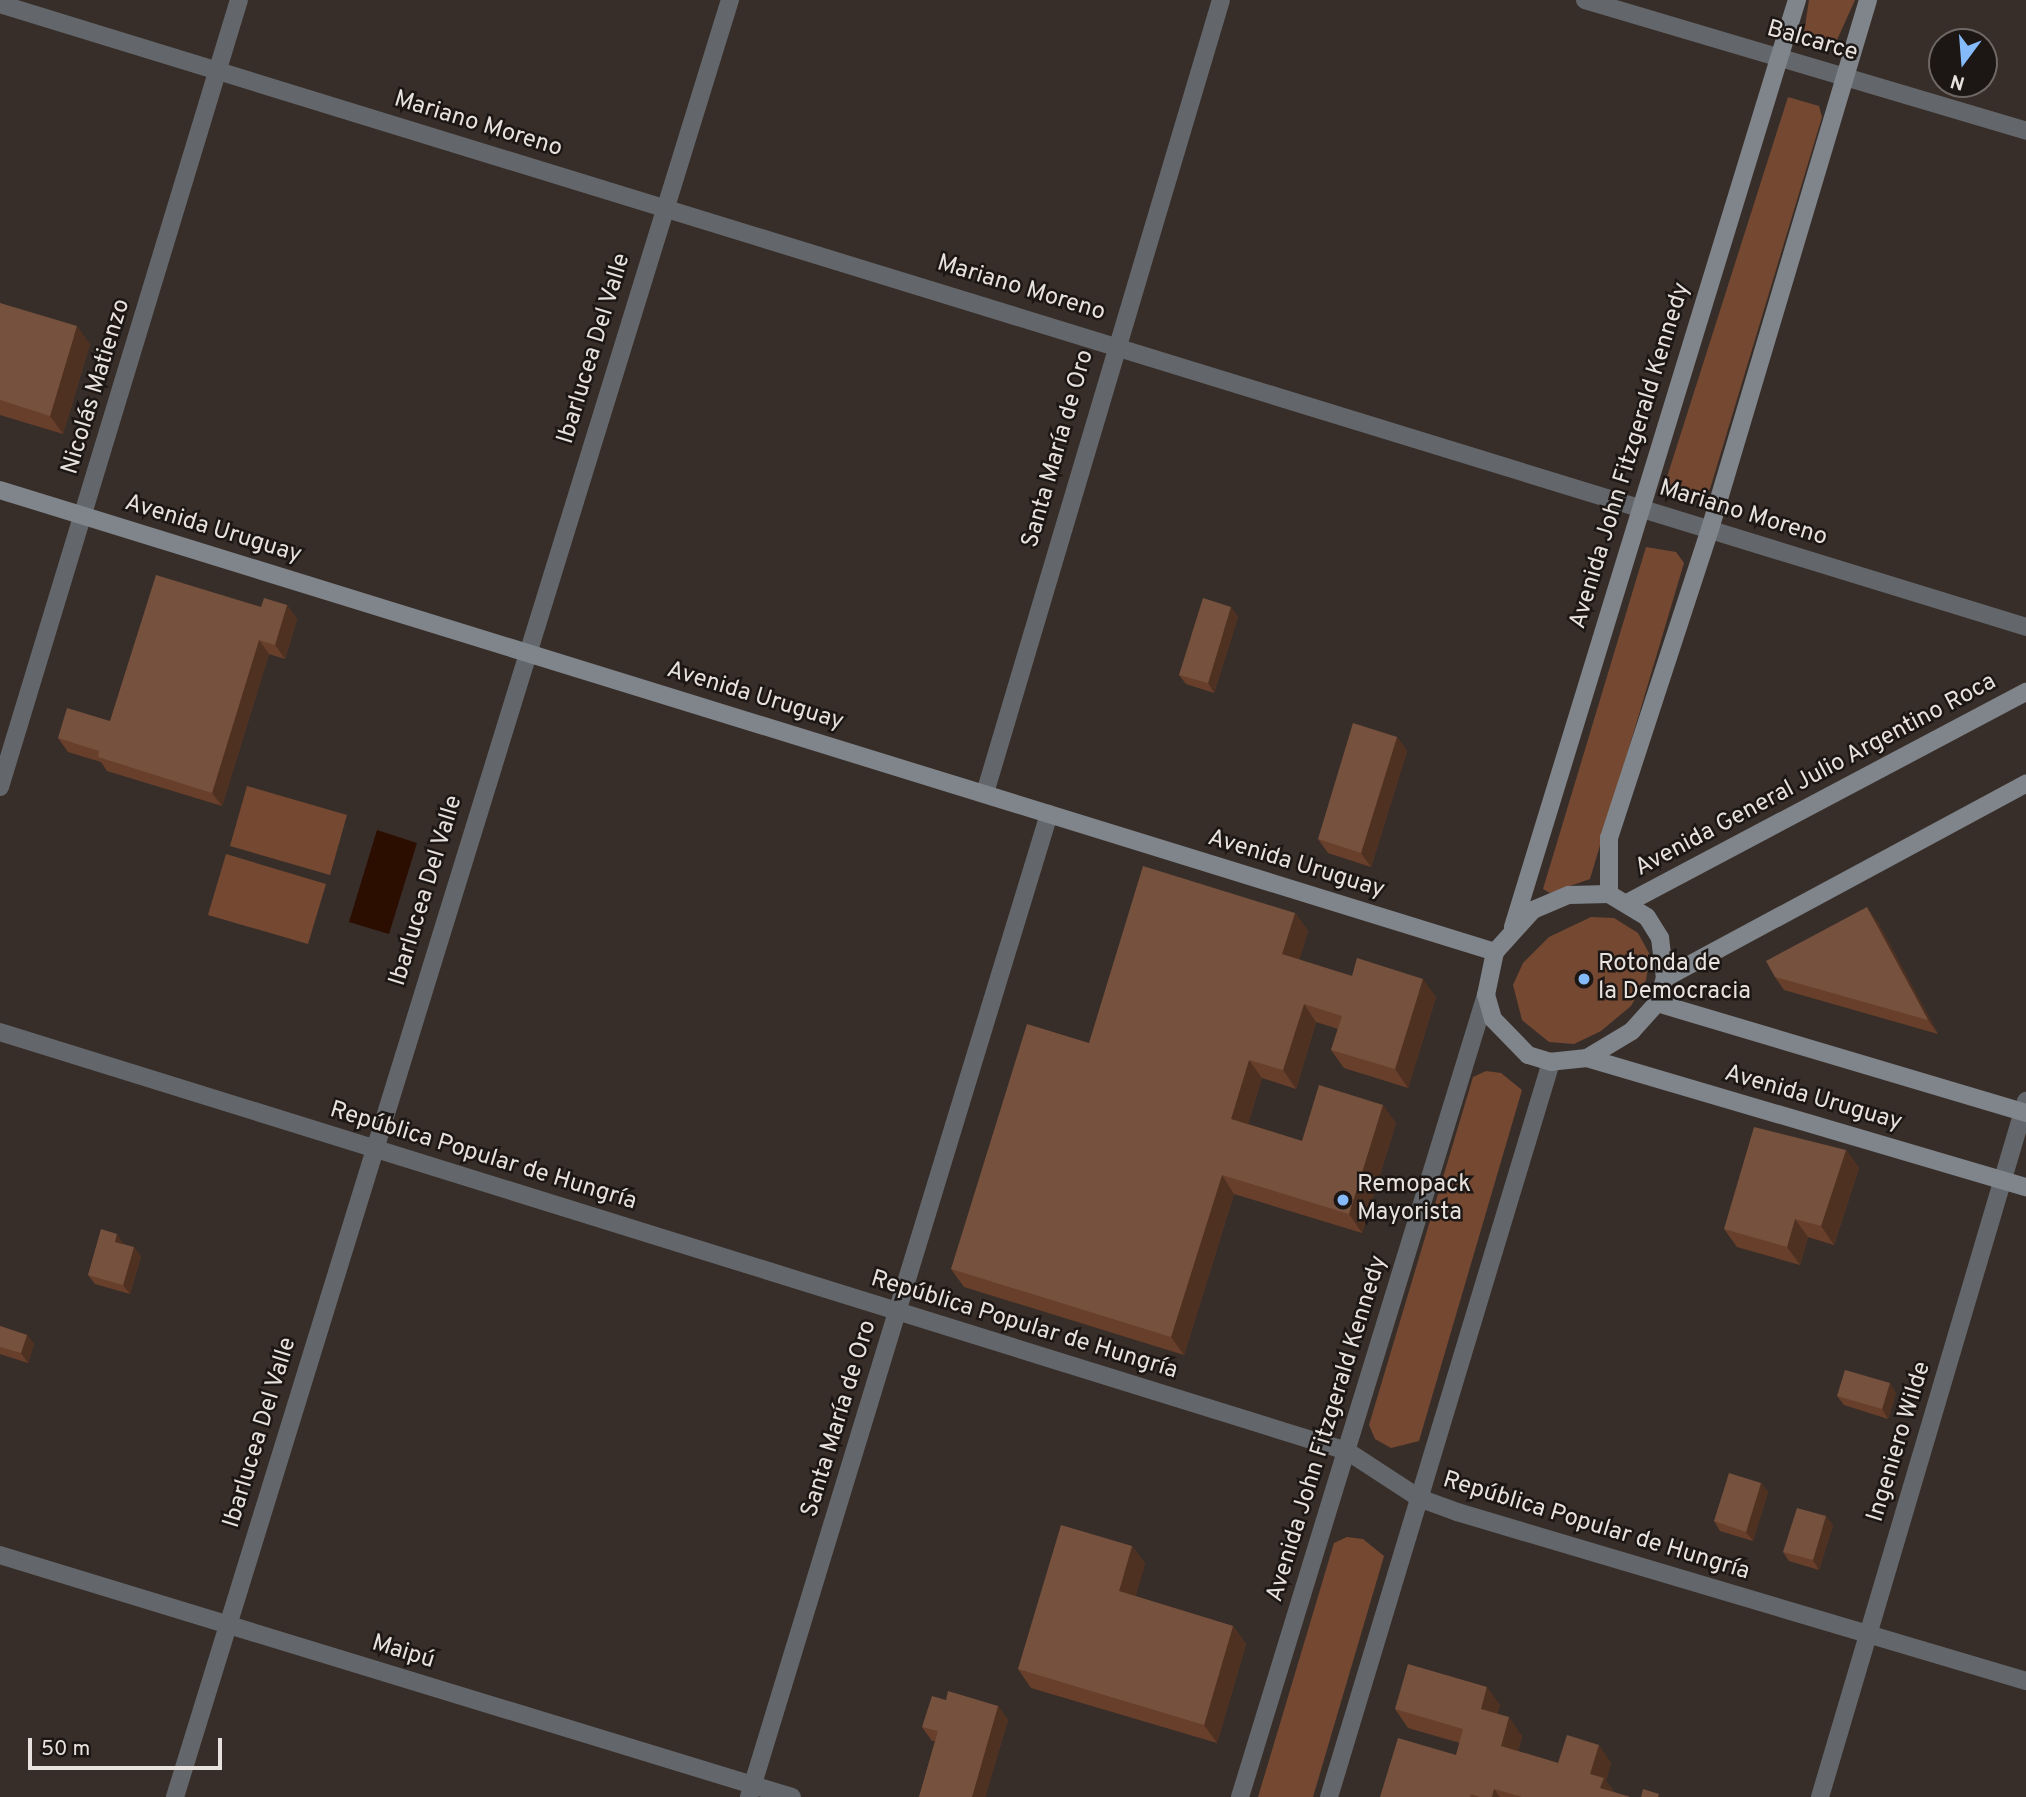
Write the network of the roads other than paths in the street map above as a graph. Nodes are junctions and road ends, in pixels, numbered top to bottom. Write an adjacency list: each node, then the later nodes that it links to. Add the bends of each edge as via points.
1 (239, 0): 9 (street, Nicolás Matienzo)
2 (730, 0): 12 (street, Ibarlucea Del Valle)
3 (1221, 0): 13 (street, Santa María de Oro)
4 (1585, 0): 8 (street, Balcarce)
5 (1797, 0): 8 (street, Avenida John Fitzgerald Kennedy)
6 (1868, 0): 10 (street)
7 (0, 4): 9 (street, Mariano Moreno)
8 (1779, 59): 10 (street, Balcarce); 15 (street, Avenida John Fitzgerald Kennedy)
9 (216, 72): 12 (street, Mariano Moreno); 16 (street, Nicolás Matienzo)
10 (1844, 77): 11 (street, Balcarce); 17 (street)
11 (2026, 131)
12 (665, 206): 13 (street, Mariano Moreno); 19 (street, Ibarlucea Del Valle)
13 (1116, 343): 15 (street, Mariano Moreno); 23 (street, Santa María de Oro)
14 (0, 490): 16 (street, Avenida Uruguay)
15 (1640, 508): 17 (street, Mariano Moreno); 27 (street, Avenida John Fitzgerald Kennedy)
16 (84, 516): 19 (street, Avenida Uruguay); 22 (street, Nicolás Matienzo)
17 (1710, 529): 18 (street, Mariano Moreno); 25 (street, via 1609,838)
18 (2026, 627)
19 (525, 652): 23 (street, Avenida Uruguay); 36 (street, Ibarlucea Del Valle)
20 (2026, 692): 26 (street, Avenida General Julio Argentino Roca)
21 (2026, 784): 29 (street)
22 (0, 787)
23 (985, 793): 24 (street, Avenida Uruguay)
24 (1049, 814): 28 (street, Avenida Uruguay); 39 (street, Santa María de Oro)
25 (1609, 894): 26 (street); 27 (street, via 1569,895)
26 (1629, 902): 29 (street, via 1660,938)
27 (1513, 927): 28 (street)
28 (1494, 952): 30 (street)
29 (1665, 978): 31 (street)
30 (1486, 995): 34 (street, via 1504,1037 1528,1055); 40 (street, Avenida John Fitzgerald Kennedy)
31 (1657, 1003): 33 (street, via 1632,1031); 35 (street, Avenida Uruguay)
32 (0, 1032): 36 (street, República Popular de Hungría)
33 (1587, 1058): 34 (street); 37 (street, Avenida Uruguay)
34 (1551, 1062): 41 (street)
35 (2025, 1109): 37 (street, Ingeniero Wilde)
36 (375, 1149): 39 (street, República Popular de Hungría); 43 (street, Ibarlucea Del Valle)
37 (2003, 1180): 38 (street, Avenida Uruguay); 44 (street, Ingeniero Wilde)
38 (2026, 1187)
39 (897, 1313): 40 (street, República Popular de Hungría); 46 (street, Santa María de Oro)
40 (1347, 1451): 41 (street, República Popular de Hungría); 49 (street, Avenida John Fitzgerald Kennedy)
41 (1419, 1498): 44 (street, República Popular de Hungría); 50 (street)
42 (0, 1555): 43 (street, Maipú)
43 (228, 1624): 46 (street, Maipú); 47 (street, Ibarlucea Del Valle)
44 (1868, 1635): 45 (street, República Popular de Hungría); 51 (street, Ingeniero Wilde)
45 (2026, 1681)
46 (751, 1791): 48 (street, Maipú)
47 (175, 1797)
48 (792, 1797)
49 (1240, 1797)
50 (1329, 1797)
51 (1820, 1797)

